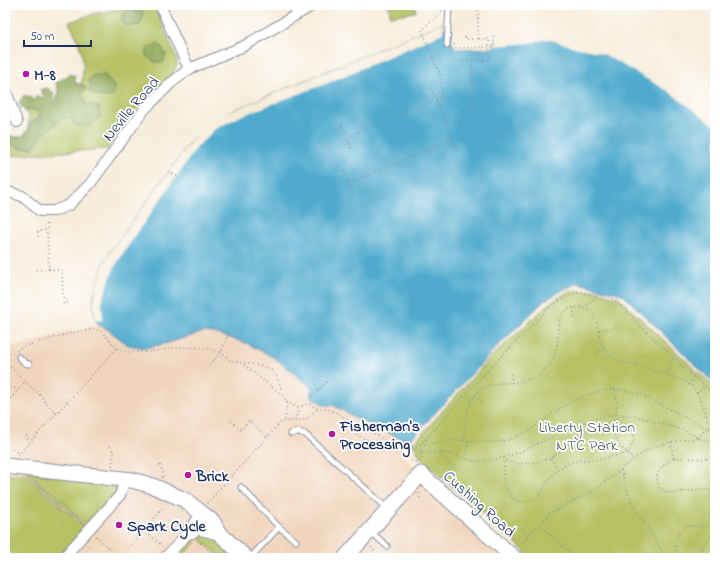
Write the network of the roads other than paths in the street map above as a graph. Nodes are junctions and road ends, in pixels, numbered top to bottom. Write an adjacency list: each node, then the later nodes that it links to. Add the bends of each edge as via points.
1 (160, 5): 5 (street)
2 (313, 5): 5 (street, Neville Road, via 244,46)
3 (449, 5): 4 (lane)
4 (447, 45)
5 (189, 69): 8 (street, Neville Road, via 144,110 90,184 63,208 54,211 37,209 22,196)
6 (5, 88): 7 (street)
7 (17, 122)
8 (5, 191)
9 (19, 358): 10 (lane)
10 (30, 364)
11 (291, 434): 16 (lane, via 305,434)
12 (9, 463): 13 (street)
13 (126, 476): 15 (street); 24 (street, via 120,495)
14 (241, 487): 17 (lane)
15 (203, 509): 19 (street); 20 (street)
16 (388, 510): 18 (street); 23 (street, Cushing Road, via 421,467)
17 (278, 526): 21 (lane); 27 (lane)
18 (370, 530): 22 (lane); 28 (street)
19 (190, 531): 20 (street, via 198,527); 25 (street)
20 (218, 532): 26 (street)
21 (296, 541)
22 (387, 546)
23 (516, 553)
24 (63, 558)
25 (165, 558)
26 (246, 558)
27 (250, 558)
28 (345, 558)

